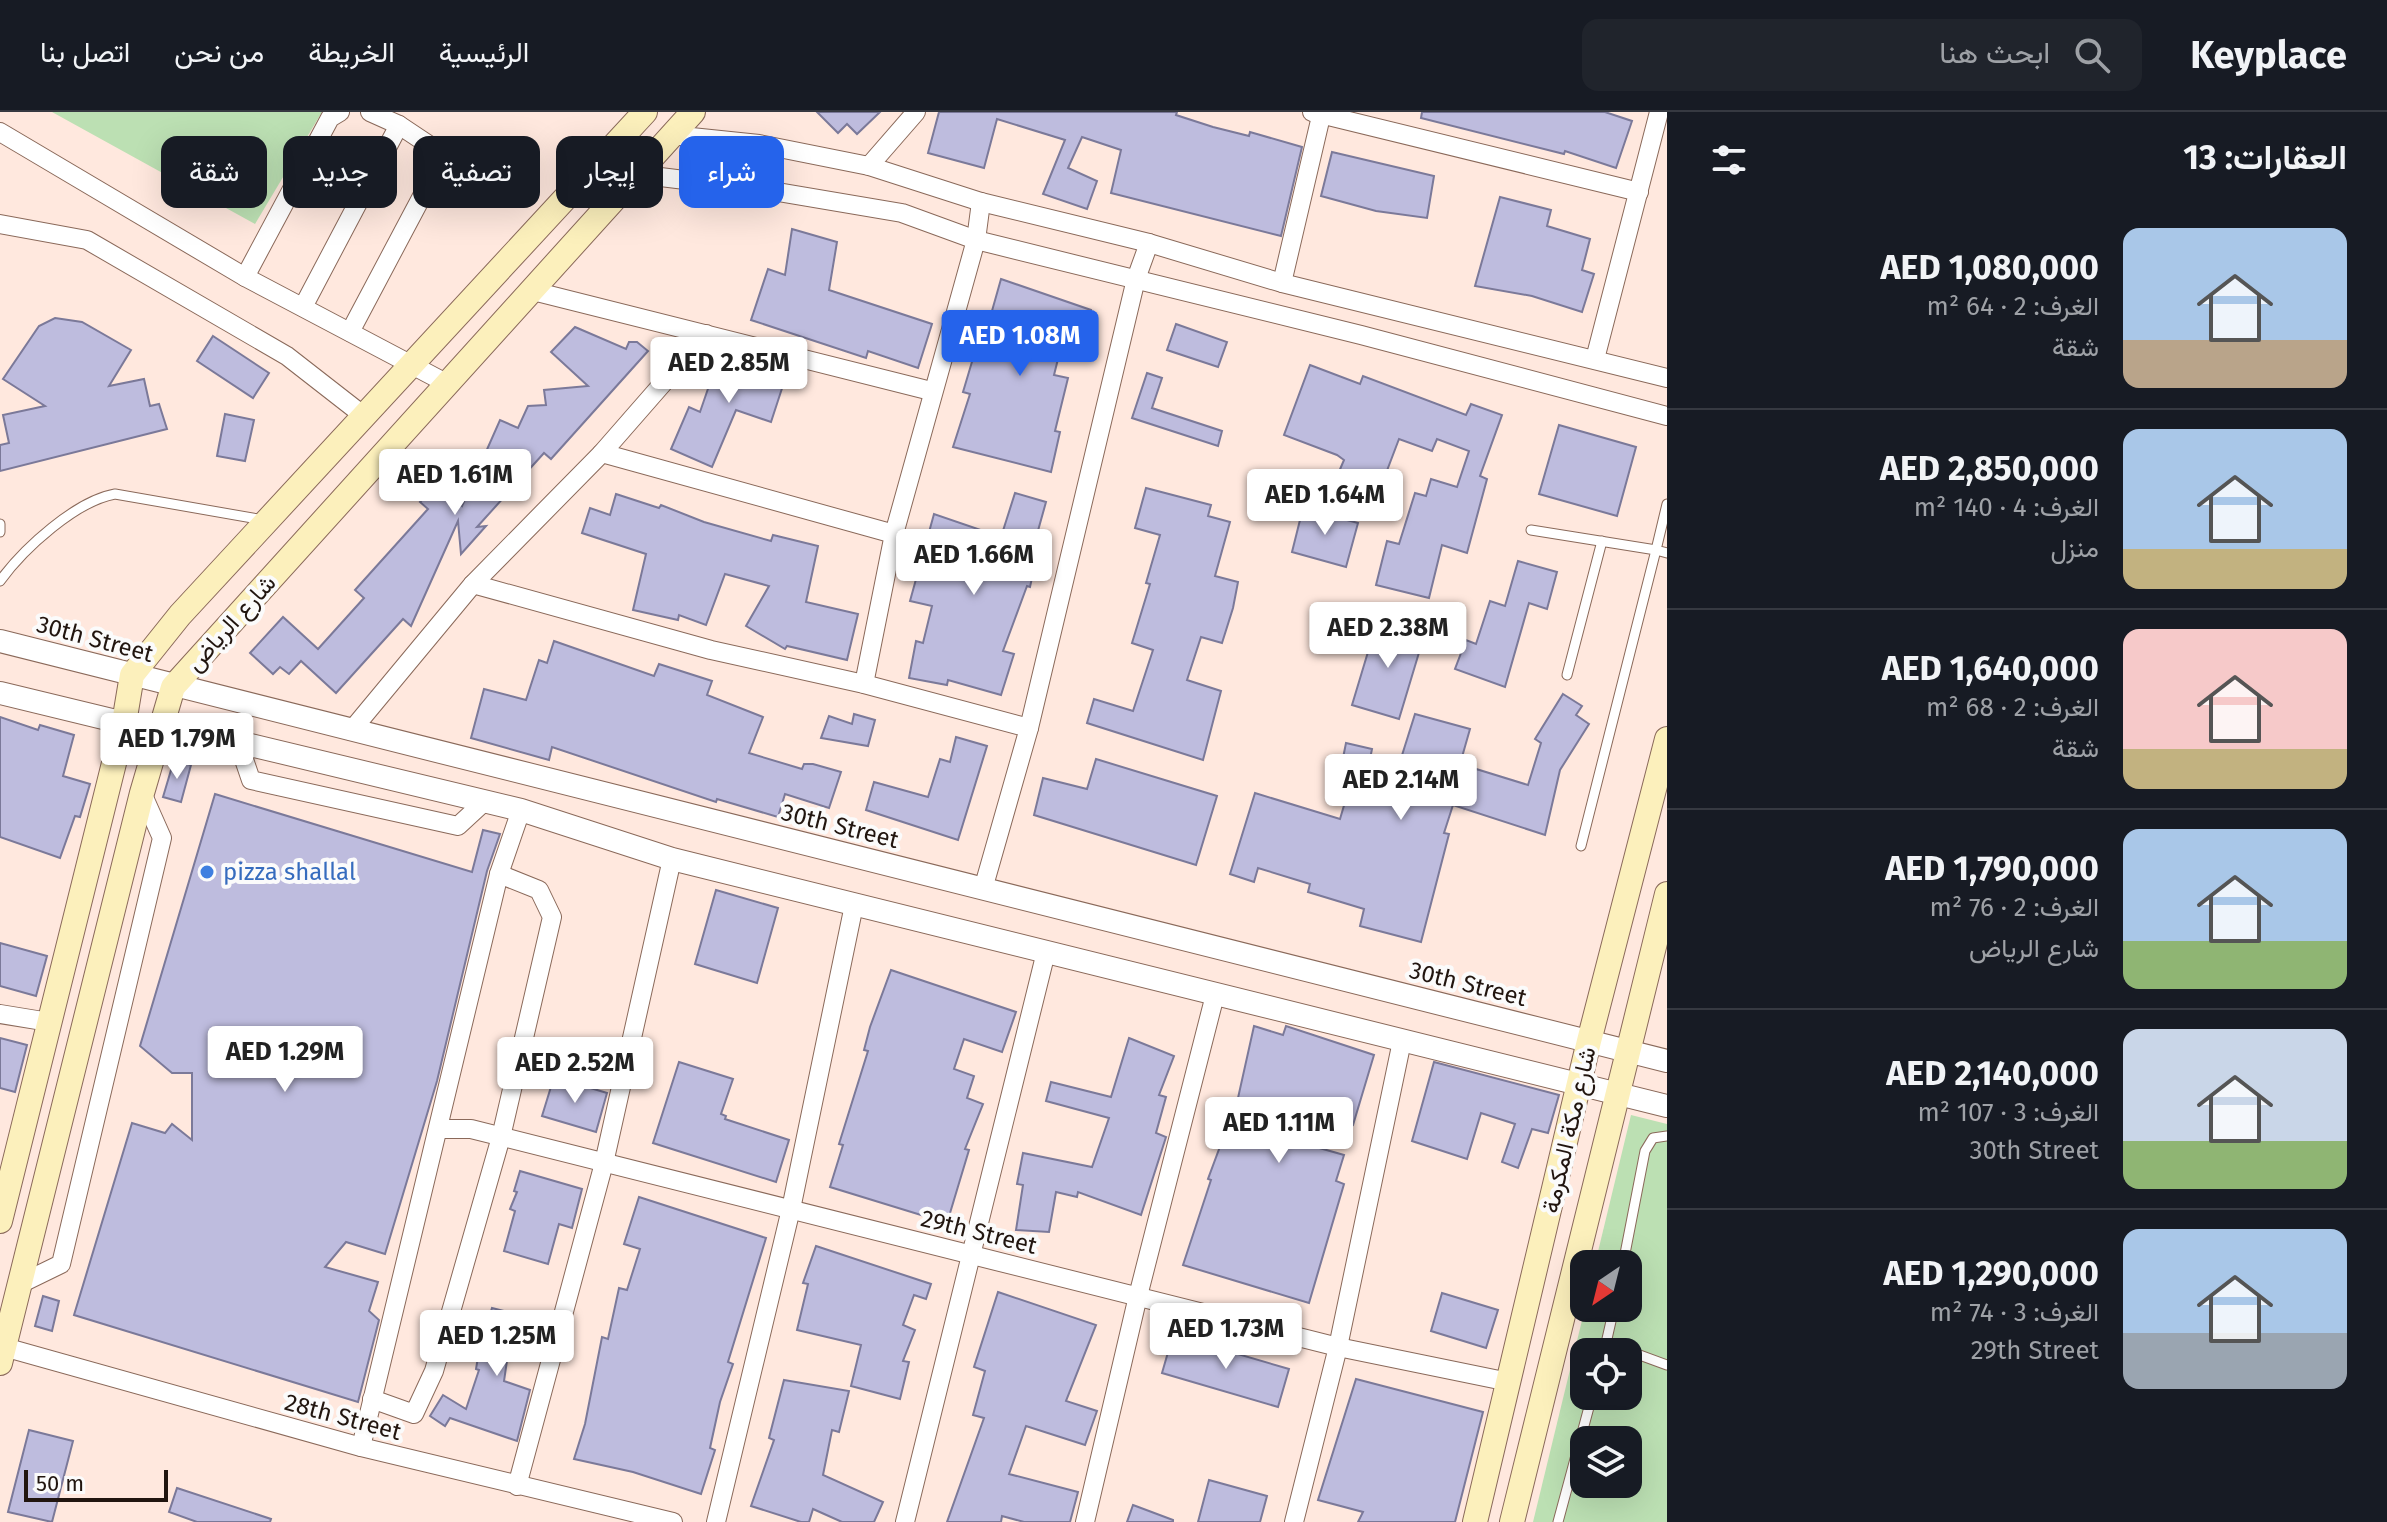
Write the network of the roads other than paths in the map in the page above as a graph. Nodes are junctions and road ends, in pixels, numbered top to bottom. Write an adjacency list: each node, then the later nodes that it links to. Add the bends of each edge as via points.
1 (340, 112): 20 (street, via 330,118)
2 (370, 112): 8 (street)
3 (645, 112): 28 (main road, شارع الرياض)
4 (693, 112): 10 (main road, شارع الرياض)
5 (916, 112): 12 (street)
6 (1659, 112): 14 (street)
7 (1318, 113): 14 (street); 22 (street)
8 (399, 125): 24 (street); 25 (street, via 438,151 429,183)
9 (0, 132): 20 (street)
10 (672, 135): 11 (main road, شارع الرياض); 12 (street, via 759,144)
11 (663, 145)
12 (869, 166): 15 (street)
13 (663, 177): 18 (street, via 902,213)
14 (1639, 192): 27 (street)
15 (981, 202): 18 (street); 19 (street)
16 (605, 208): 23 (main road, شارع الرياض)
17 (0, 224): 32 (street, via 87,240 287,356)
18 (976, 240): 21 (street); 31 (street)
19 (1149, 243): 21 (street); 22 (street)
20 (245, 277): 24 (street)
21 (1136, 279): 33 (street); 53 (street)
22 (1282, 283): 27 (street)
23 (529, 290): 26 (street); 30 (main road, شارع الرياض)
24 (303, 307): 25 (street)
25 (350, 332): 28 (street)
26 (706, 334): 31 (street); 34 (street)
27 (1595, 359): 29 (street)
28 (413, 364): 30 (street); 32 (main road, شارع الرياض)
29 (1667, 378)
30 (446, 383): 50 (main road, شارع الرياض)
31 (931, 391): 40 (street)
32 (364, 416): 36 (main road, شارع الرياض)
33 (1667, 416)
34 (602, 453): 40 (street); 45 (street)
35 (1667, 504): 42 (lane)
36 (267, 521): 44 (lane, via 115,494 96,497 60,523); 47 (main road, شارع الرياض)
37 (0, 524): 39 (lane)
38 (1531, 530): 41 (lane)
39 (0, 532)
40 (894, 534): 49 (street)
41 (1602, 541): 42 (lane); 48 (lane)
42 (1656, 550): 43 (lane); 61 (lane)
43 (1667, 553)
44 (0, 581)
45 (473, 584): 49 (street, via 711,650); 55 (street)
46 (0, 641): 47 (street, 30th Street)
47 (132, 675): 50 (street, 30th Street); 52 (main road, شارع الرياض)
48 (1567, 675)
49 (864, 684): 53 (street)
50 (173, 687): 54 (main road, شارع الرياض); 55 (street, 30th Street)
51 (0, 693): 52 (street)
52 (124, 723): 54 (street); 70 (main road, شارع الرياض)
53 (1029, 728): 64 (street)
54 (159, 730): 57 (street); 58 (main road, شارع الرياض)
55 (351, 731): 64 (street, 30th Street)
56 (1667, 739): 72 (main road, شارع مكة المكرمة)
57 (238, 742): 59 (street); 59 (street, via 251,780 458,826)
58 (142, 793): 86 (main road, شارع الرياض); 86 (street, via 162,838 61,1264)
59 (484, 802): 60 (street)
60 (521, 810): 62 (street); 63 (street)
61 (1581, 846)
62 (672, 859): 66 (street); 81 (street)
63 (499, 874): 78 (street); 80 (street, via 539,890 552,917)
64 (983, 889): 72 (street, 30th Street)
65 (1667, 894): 73 (main road, شارع مكة المكرمة)
66 (854, 905): 67 (street); 82 (street)
67 (1046, 952): 68 (street); 85 (street)
68 (1215, 995): 71 (street); 87 (street)
69 (0, 1014): 70 (street)
70 (49, 1022): 83 (main road, شارع الرياض)
71 (1402, 1041): 75 (street); 88 (street)
72 (1589, 1041): 73 (street, 30th Street); 75 (main road, شارع مكة المكرمة)
73 (1629, 1052): 74 (street, 30th Street); 76 (main road, شارع مكة المكرمة)
74 (1667, 1061)
75 (1579, 1084): 76 (street); 92 (main road, شارع مكة المكرمة)
76 (1618, 1093): 77 (street); 103 (main road, شارع مكة المكرمة)
77 (1667, 1106)
78 (438, 1129): 80 (street, 29th Street, via 471,1129); 93 (street)
79 (1667, 1136): 84 (lane, via 1653,1138 1645,1151)
80 (501, 1137): 81 (street, 29th Street); 93 (street, via 434,1371 414,1414)
81 (604, 1163): 82 (street, 29th Street); 96 (street)
82 (791, 1209): 85 (street, 29th Street); 98 (street)
83 (0, 1221)
84 (1626, 1250)
85 (971, 1254): 87 (street, 29th Street); 99 (street)
86 (20, 1284): 89 (main road, شارع الرياض)
87 (1138, 1296): 88 (street, 29th Street); 100 (street)
88 (1338, 1347): 92 (street, 29th Street); 101 (street)
89 (2, 1355): 95 (street, 28th Street)
90 (1642, 1358): 91 (lane)
91 (1667, 1365)
92 (1509, 1382): 102 (main road, شارع مكة المكرمة)
93 (372, 1399): 95 (street)
94 (1588, 1410): 104 (lane)
95 (361, 1447): 96 (street, 28th Street)
96 (517, 1486): 97 (street, 28th Street)
97 (673, 1522)
98 (716, 1522)
99 (905, 1522)
100 (1085, 1522)
101 (1294, 1522)
102 (1475, 1522)
103 (1512, 1522)
104 (1558, 1522)

